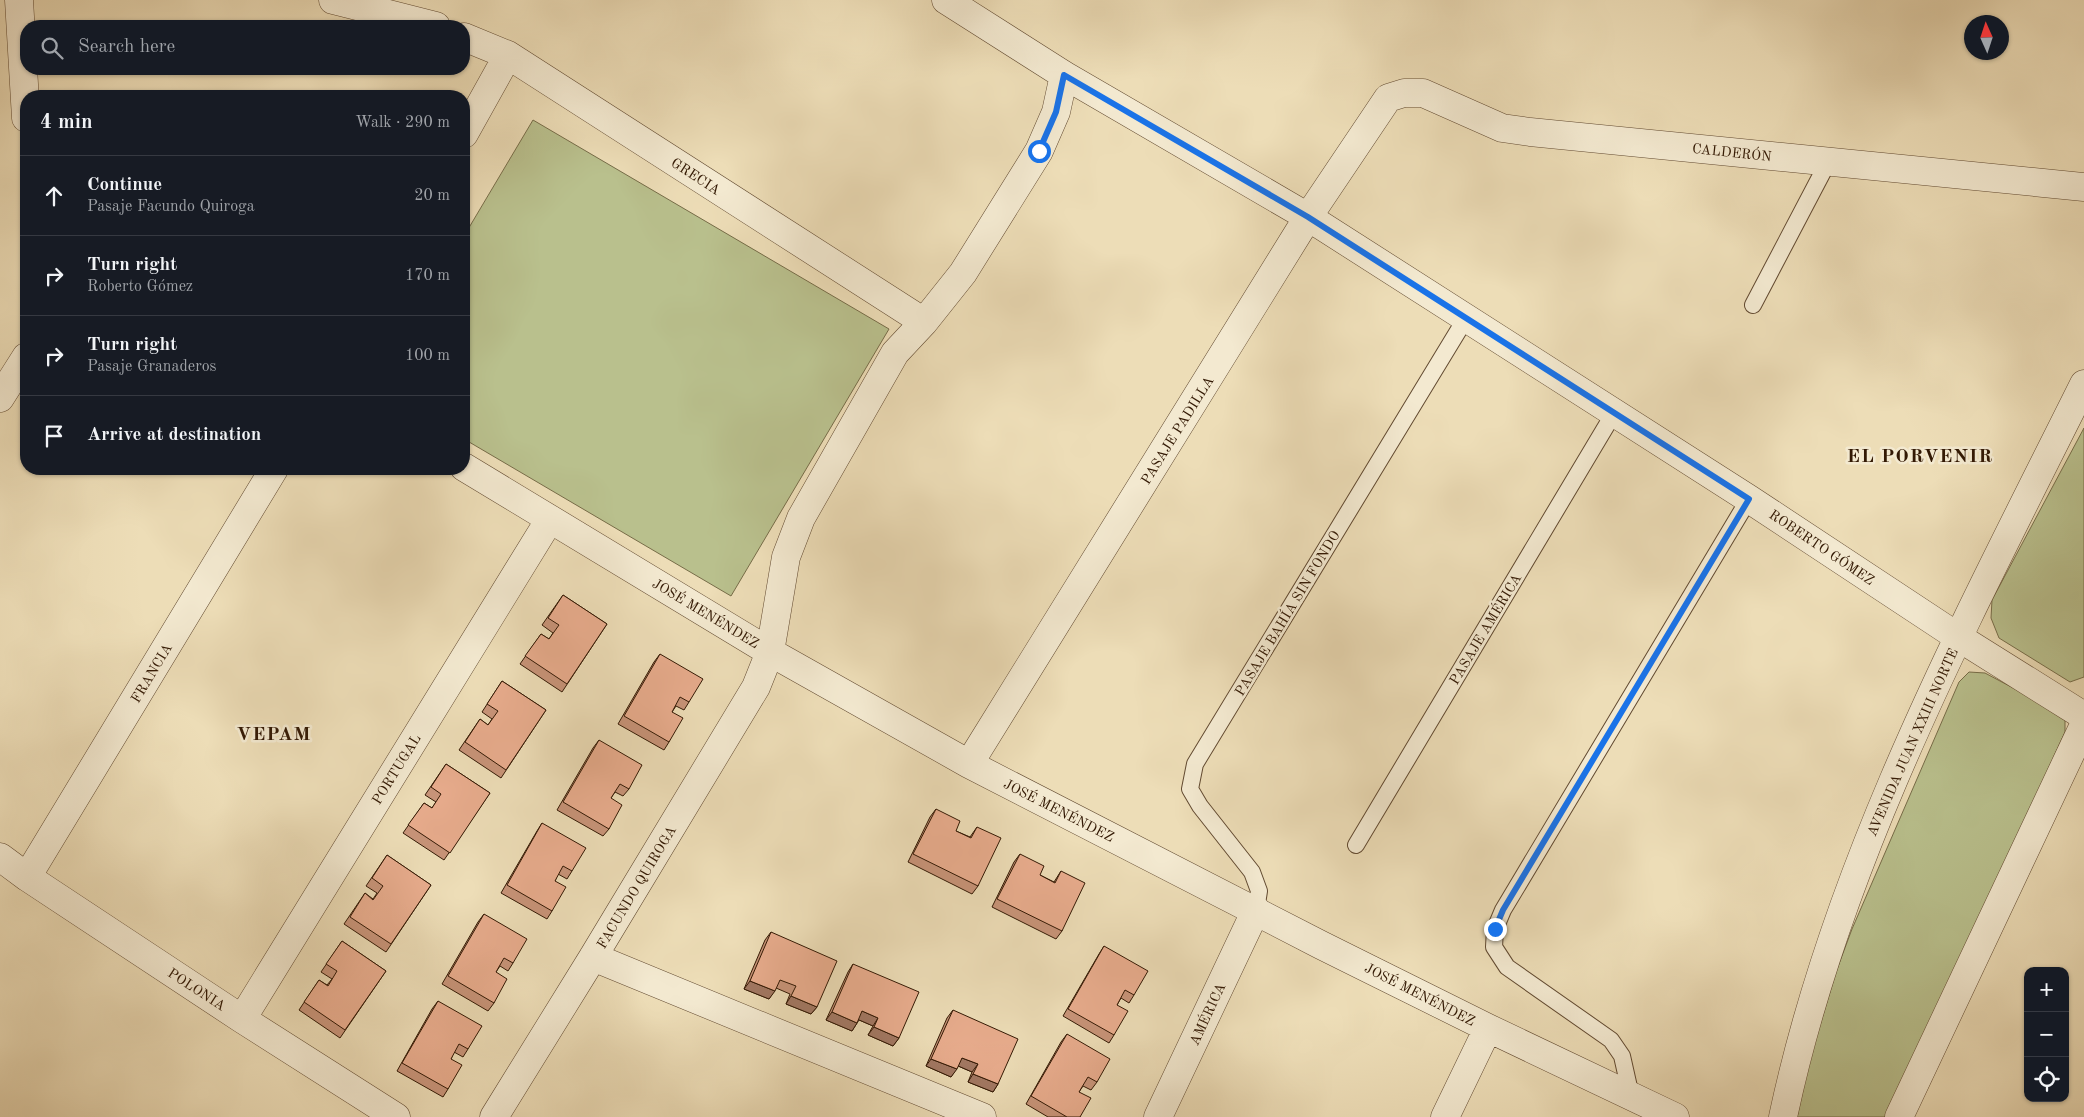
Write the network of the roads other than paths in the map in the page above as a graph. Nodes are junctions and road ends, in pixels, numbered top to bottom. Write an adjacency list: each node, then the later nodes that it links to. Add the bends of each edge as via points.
1 (19, 0): 4 (street)
2 (332, 0): 5 (street)
3 (946, 0): 9 (street, ROBERTO GÓMEZ)
4 (20, 20)
5 (412, 20)
6 (470, 39): 7 (street, GRECIA)
7 (508, 55): 12 (street); 18 (street, GRECIA)
8 (23, 75): 10 (street)
9 (1064, 75): 15 (street, ROBERTO GÓMEZ); 18 (street, FACUNDO QUIROGA, via 1056,112 1039,151 963,273)
10 (24, 90)
11 (1388, 98): 13 (street, CALDERÓN, via 1423,92 1502,128); 15 (street, PASAJE PADILLA)
12 (470, 123)
13 (1828, 162): 14 (street, CALDERÓN); 16 (lane)
14 (2084, 186)
15 (1308, 217): 17 (street, ROBERTO GÓMEZ); 31 (street, PASAJE PADILLA)
16 (1753, 305)
17 (1466, 318): 22 (street, ROBERTO GÓMEZ); 35 (lane, PASAJE BAHÍA SIN FONDO, via 1195,764 1190,789 1252,872 1259,891)
18 (924, 322): 28 (street, FACUNDO QUIROGA, via 895,354 800,518 786,557)
19 (20, 366): 21 (street)
20 (2084, 384): 27 (street, AVENIDA JUAN XXIII NORTE)
21 (0, 398)
22 (1614, 413): 25 (street, ROBERTO GÓMEZ); 32 (lane, PASAJE AMÉRICA)
23 (470, 471): 26 (street, JOSÉ MENÉNDEZ)
24 (270, 475): 34 (street, FRANCIA)
25 (1749, 499): 27 (street, ROBERTO GÓMEZ); 39 (lane, via 1503,910 1495,929 1494,947 1507,967 1611,1040 1622,1056)
26 (550, 518): 28 (street, JOSÉ MENÉNDEZ); 37 (street, PORTUGAL)
27 (1958, 637): 29 (street, ROBERTO GÓMEZ); 46 (street, AVENIDA JUAN XXIII NORTE, via 1871,834 1813,1000)
28 (770, 652): 31 (street, JOSÉ MENÉNDEZ); 36 (street, FACUNDO QUIROGA, via 756,687)
29 (2084, 716)
30 (2084, 725): 47 (street)
31 (969, 764): 35 (street, JOSÉ MENÉNDEZ)
32 (1356, 845)
33 (0, 857): 34 (street, POLONIA)
34 (27, 878): 37 (street, POLONIA)
35 (1256, 910): 38 (street, JOSÉ MENÉNDEZ); 43 (street, AMÉRICA)
36 (593, 957): 41 (street, FACUNDO QUIROGA); 42 (street)
37 (242, 1019): 40 (street, POLONIA)
38 (1488, 1028): 39 (street, JOSÉ MENÉNDEZ); 44 (street)
39 (1631, 1096): 45 (street, JOSÉ MENÉNDEZ)
40 (396, 1117)
41 (494, 1117)
42 (982, 1117)
43 (1158, 1117)
44 (1445, 1117)
45 (1674, 1117)
46 (1783, 1117)
47 (1899, 1117)

